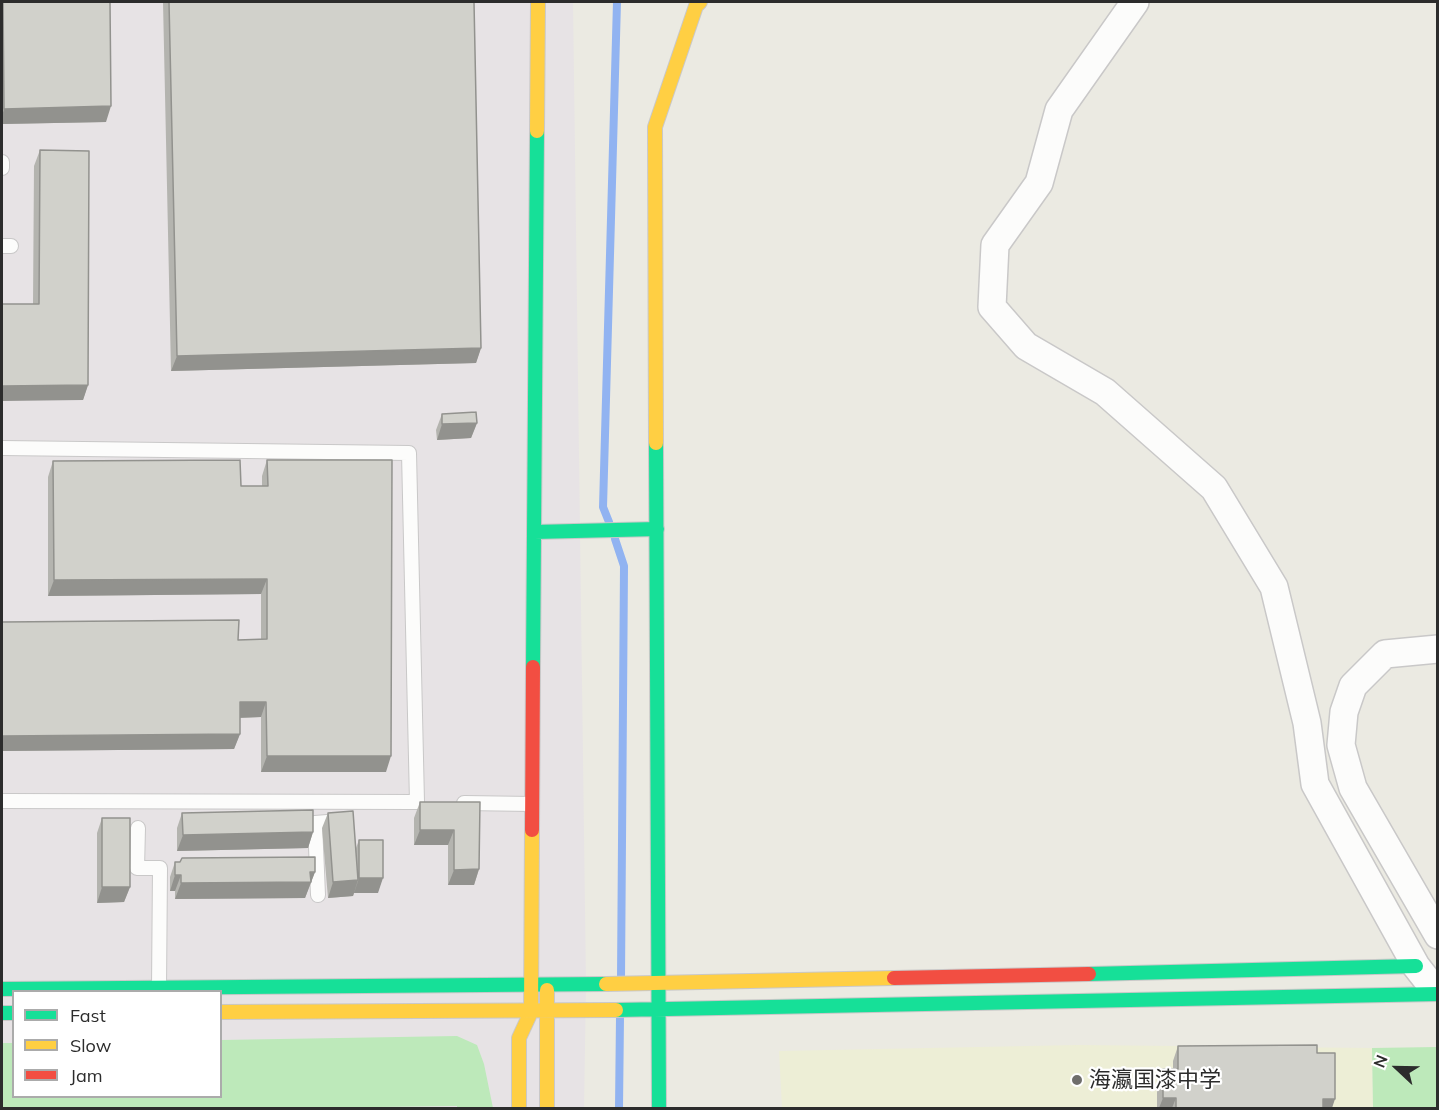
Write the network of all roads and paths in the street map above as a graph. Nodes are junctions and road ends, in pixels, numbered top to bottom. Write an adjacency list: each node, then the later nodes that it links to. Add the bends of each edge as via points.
1 (538, 2): 8 (main road)
2 (700, 2): 7 (main road, via 656,127)
3 (1135, 2): 17 (street, via 1059,110 1039,183 995,245 992,307 1026,346 1105,392 1214,488 1274,587 1306,723 1315,784)
4 (2, 162): 5 (lane)
5 (2, 168)
6 (2, 448): 10 (lane, via 409,453 422,803)
7 (657, 529): 8 (main road); 19 (main road)
8 (534, 532): 12 (main road)
9 (1437, 649): 16 (street, via 1385,654 1353,686 1344,712 1341,745 1353,788)
10 (2, 801)
11 (451, 803): 12 (lane)
12 (532, 804): 20 (main road)
13 (340, 821): 15 (lane, via 315,823 310,863)
14 (138, 828): 21 (lane, via 137,868 166,868)
15 (318, 895)
16 (1437, 935)
17 (1416, 966): 19 (main road); 23 (street)
18 (547, 980): 19 (main road, via 586,985); 20 (main road); 25 (main road)
19 (659, 984): 24 (main road)
20 (530, 986): 21 (main road); 27 (main road)
21 (159, 988): 22 (main road)
22 (2, 989)
23 (1437, 993): 24 (main road)
24 (659, 1010): 25 (main road); 30 (main road)
25 (547, 1011): 27 (main road); 29 (main road)
26 (222, 1012): 27 (main road)
27 (531, 1012): 28 (main road, via 519,1038)
28 (519, 1108)
29 (547, 1108)
30 (659, 1108)

